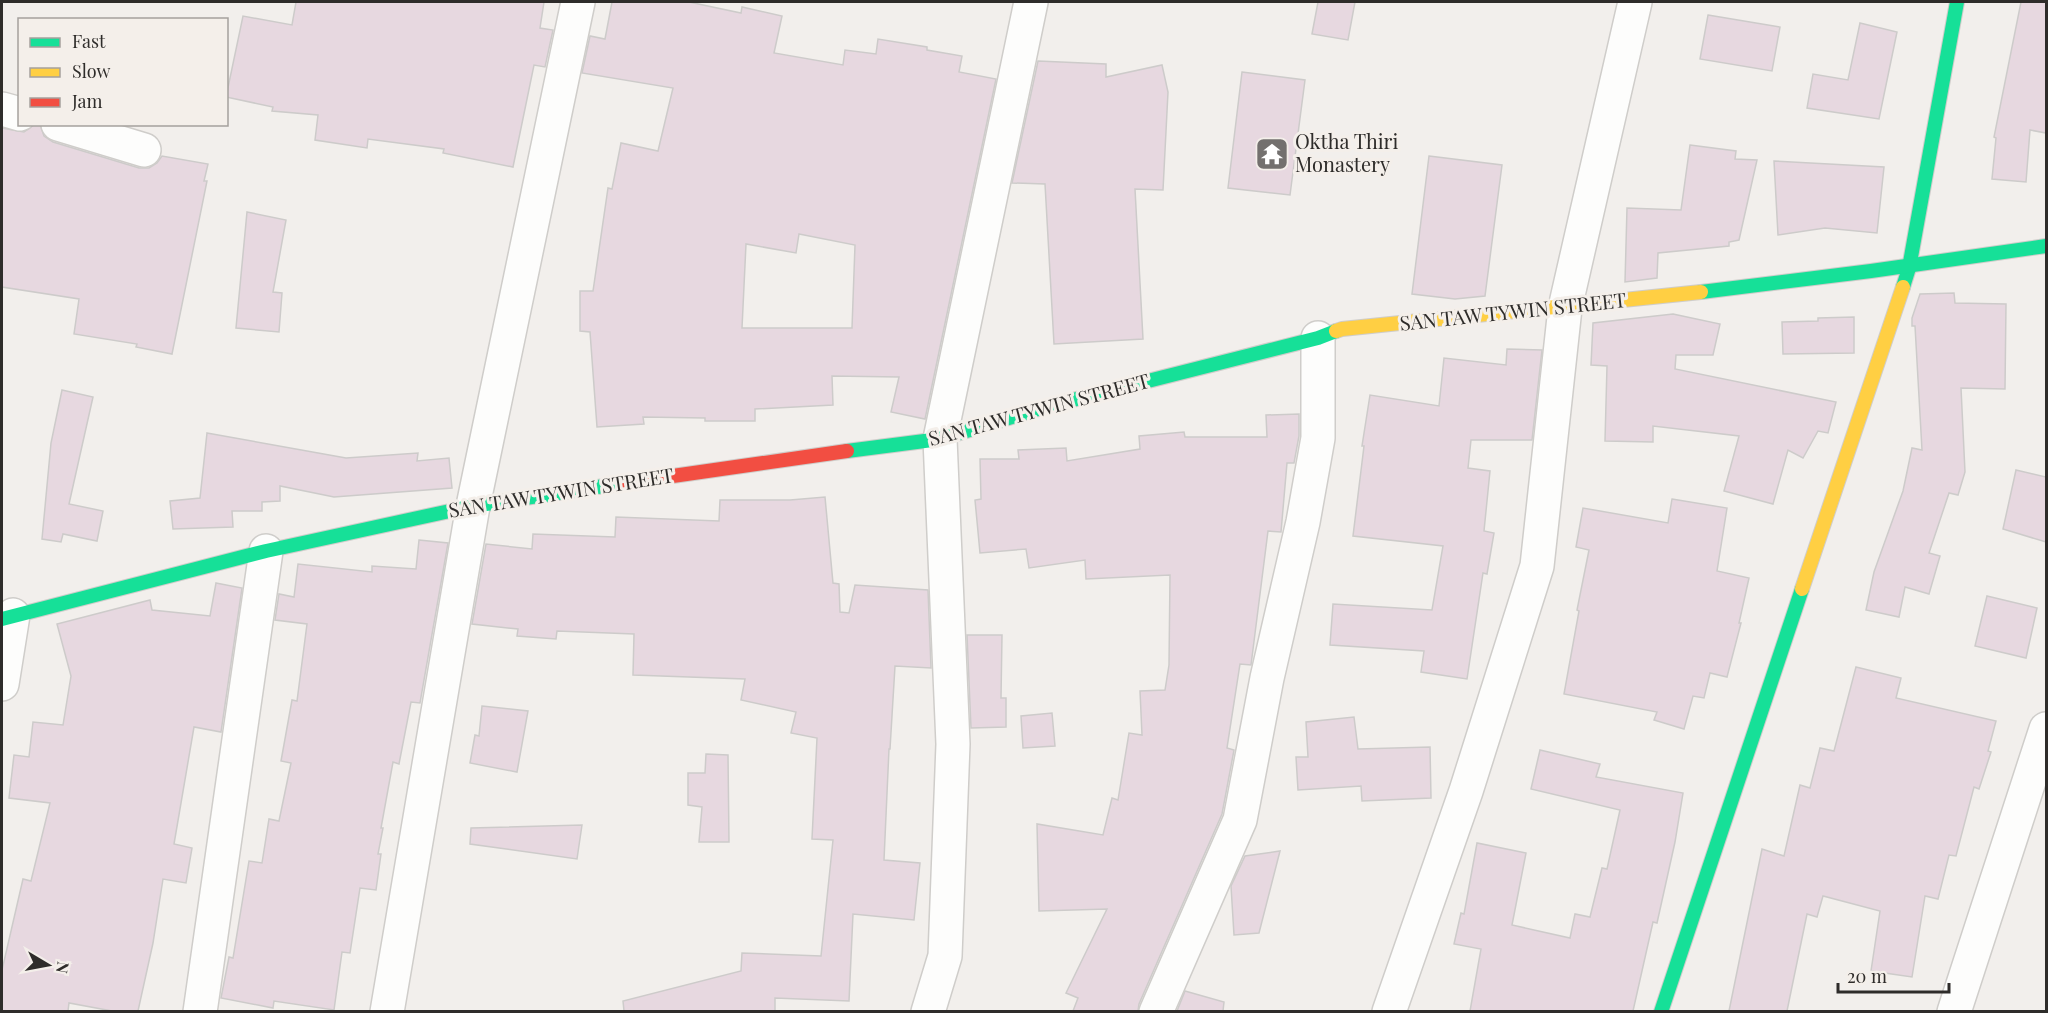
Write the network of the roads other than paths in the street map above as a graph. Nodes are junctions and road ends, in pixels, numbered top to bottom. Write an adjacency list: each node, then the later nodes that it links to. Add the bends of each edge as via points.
1 (578, 2): 14 (street)
2 (1030, 2): 13 (street)
3 (1635, 2): 11 (street)
4 (1957, 2): 10 (street)
5 (2, 109): 6 (street)
6 (18, 113)
7 (65, 126): 8 (street)
8 (144, 150)
9 (2046, 246): 10 (street, SAN TAW TYWIN STREET)
10 (1909, 268): 11 (street, SAN TAW TYWIN STREET); 24 (street)
11 (1565, 308): 12 (street, SAN TAW TYWIN STREET, via 1342,329); 23 (street, via 1537,566 1466,791)
12 (1318, 338): 13 (street, SAN TAW TYWIN STREET, via 1041,408); 22 (street, via 1318,438 1240,820)
13 (940, 439): 14 (street, SAN TAW TYWIN STREET); 21 (street, via 953,744 945,956)
14 (473, 506): 15 (street, SAN TAW TYWIN STREET); 20 (street)
15 (266, 551): 16 (street, SAN TAW TYWIN STREET); 19 (street)
16 (8, 617): 17 (street)
17 (2, 684)
18 (2046, 729): 25 (street)
19 (200, 1011)
20 (387, 1011)
21 (928, 1011)
22 (1156, 1011)
23 (1389, 1011)
24 (1661, 1011)
25 (1953, 1011)

